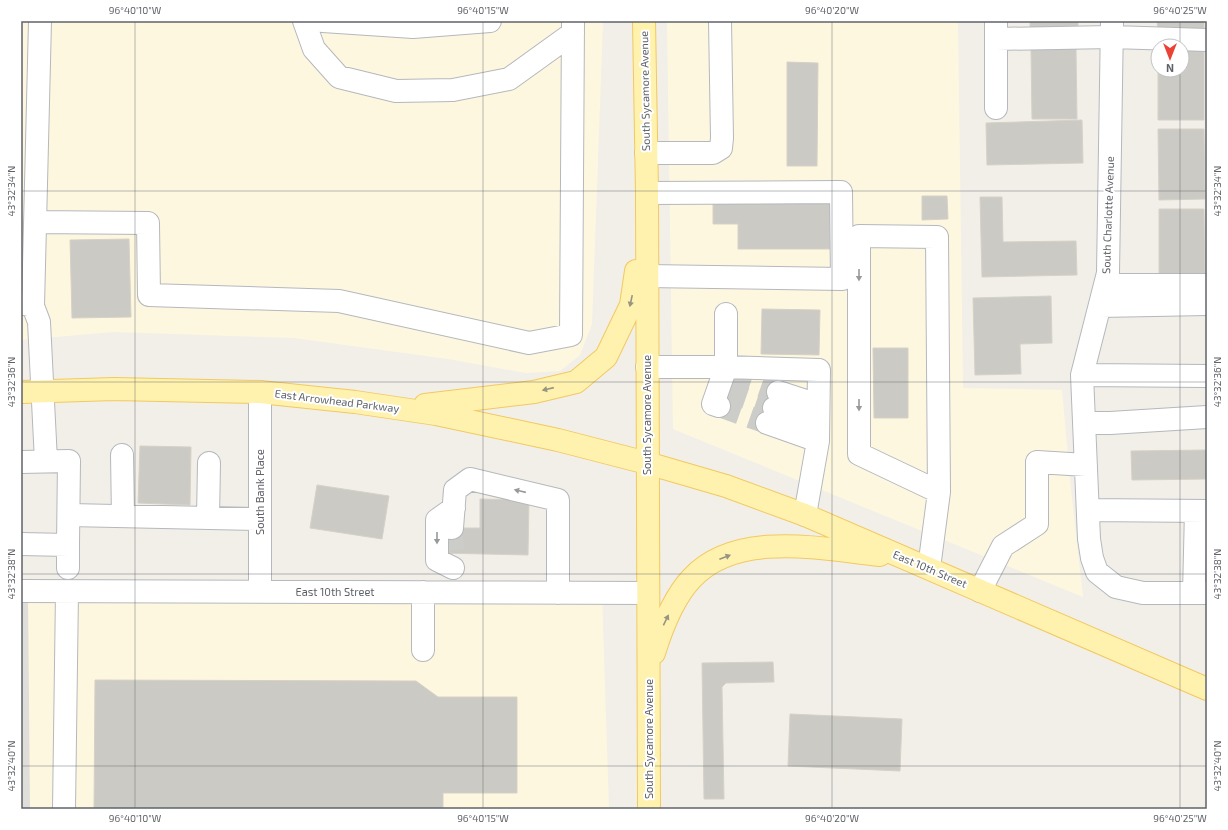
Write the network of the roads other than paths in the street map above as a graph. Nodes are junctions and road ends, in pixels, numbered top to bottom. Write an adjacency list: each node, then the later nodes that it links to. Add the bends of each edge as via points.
1 (40, 21): 14 (street)
2 (304, 21): 7 (street, via 314,49 339,77 396,91 453,90 509,79)
3 (323, 21): 4 (street, via 413,27)
4 (490, 21)
5 (644, 21): 12 (main road, South Sycamore Avenue)
6 (720, 21): 12 (street, via 721,148 713,153)
7 (573, 27): 15 (street, via 571,335 529,343 339,301 149,295 148,223)
8 (1112, 29): 9 (street); 10 (street); 17 (street, South Charlotte Avenue, via 1108,273)
9 (996, 30): 11 (street)
10 (1207, 40)
11 (996, 108)
12 (646, 153): 13 (main road, South Sycamore Avenue)
13 (647, 193): 16 (main road, South Sycamore Avenue); 16 (street, via 841,192 842,279); 30 (main road, one-way to 30, via 631,305 606,357 576,382 534,392)
14 (28, 195): 15 (street)
15 (35, 222): 20 (street)
16 (647, 276): 23 (main road, South Sycamore Avenue)
17 (1105, 285): 18 (street); 21 (street, South Charlotte Avenue)
18 (1207, 285)
19 (1207, 304): 21 (street)
20 (27, 305): 27 (street, via 40,322)
21 (1100, 306): 24 (street, South Charlotte Avenue)
22 (726, 314): 26 (street)
23 (647, 367): 26 (street); 38 (main road, South Sycamore Avenue)
24 (1082, 375): 25 (street); 33 (street, South Charlotte Avenue)
25 (1207, 376)
26 (724, 383): 32 (street, via 756,373 819,370)
27 (43, 390): 28 (main road, East Arrowhead Parkway); 29 (main road, East Arrowhead Parkway); 35 (street)
28 (21, 392)
29 (260, 392): 30 (main road, East Arrowhead Parkway); 47 (street, South Bank Place)
30 (399, 409): 38 (main road, East Arrowhead Parkway, via 436,414 558,440)
31 (1207, 418): 33 (street)
32 (818, 423): 32 (street, via 773,408); 44 (street)
33 (1084, 423): 39 (street, South Charlotte Avenue)
34 (122, 455): 45 (street)
35 (46, 461): 36 (street); 43 (street, via 69,461)
36 (21, 462)
37 (209, 463): 46 (street)
38 (647, 463): 44 (main road, East 10th Street, via 726,486); 61 (main road, South Sycamore Avenue)
39 (1086, 465): 41 (street, South Charlotte Avenue); 55 (street, via 1037,462 1037,524 1003,546)
40 (939, 492): 40 (street, one-way to 40, via 937,237 859,236 859,454); 52 (street)
41 (1088, 510): 42 (street); 62 (street, South Charlotte Avenue, via 1089,539 1097,572 1116,587 1143,593)
42 (1201, 511): 62 (street)
43 (69, 514): 45 (street); 49 (street)
44 (805, 515): 50 (main road, East 10th Street)
45 (123, 516): 46 (street)
46 (208, 518): 47 (street)
47 (260, 519): 57 (street, South Bank Place)
48 (21, 544): 49 (street)
49 (68, 544): 51 (street)
50 (903, 557): 52 (main road, East 10th Street); 53 (main road, one-way to 50, via 720,558 756,547 803,547)
51 (68, 568)
52 (929, 568): 55 (main road, East 10th Street)
53 (693, 577): 61 (main road, via 674,587); 64 (main road, one-way to 53, via 663,626 679,596)
54 (21, 591): 56 (street, East 10th Street)
55 (980, 591): 65 (main road, East 10th Street)
56 (67, 592): 57 (street, East 10th Street); 66 (street)
57 (260, 592): 58 (street, East 10th Street)
58 (423, 592): 59 (street, East 10th Street); 63 (street)
59 (454, 592): 60 (street, East 10th Street); 60 (street, one-way to 59, via 558,500 470,479 455,490 453,518 437,520 437,560 453,561)
60 (558, 593): 61 (street, East 10th Street)
61 (648, 593): 64 (main road, South Sycamore Avenue)
62 (1201, 593)
63 (423, 650)
64 (649, 670): 67 (main road, South Sycamore Avenue)
65 (1207, 689)
66 (64, 809)
67 (649, 809)

